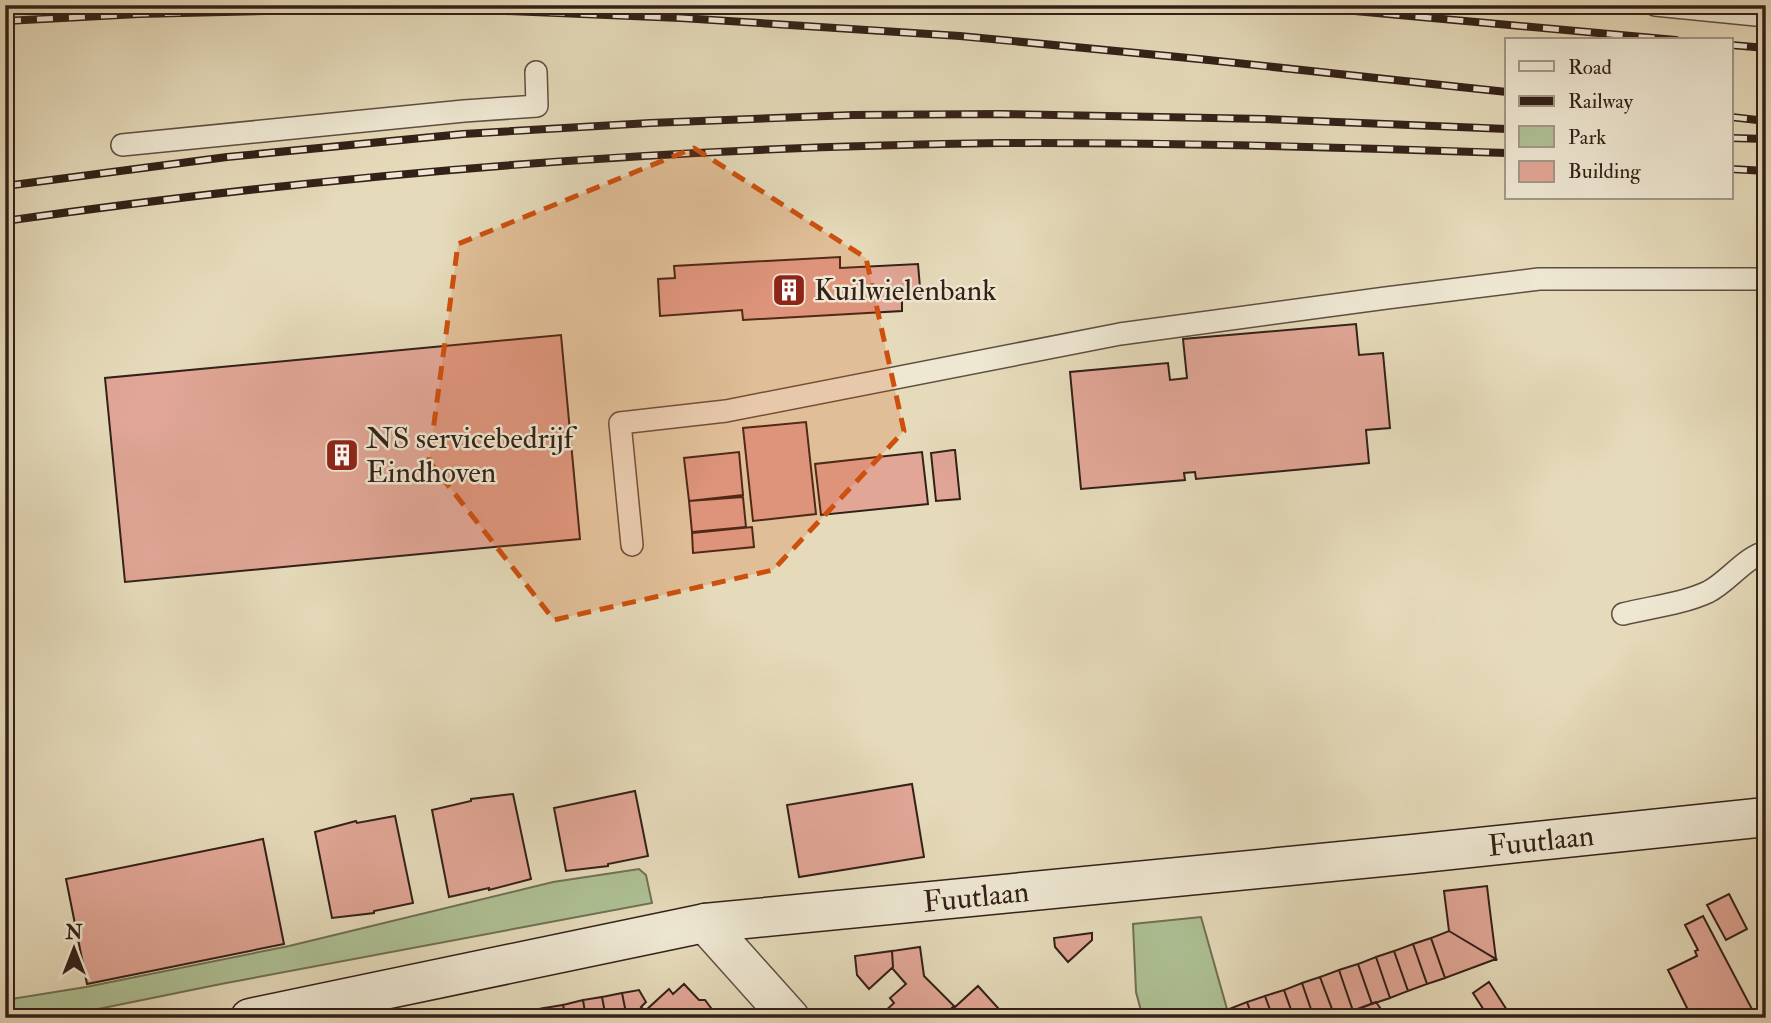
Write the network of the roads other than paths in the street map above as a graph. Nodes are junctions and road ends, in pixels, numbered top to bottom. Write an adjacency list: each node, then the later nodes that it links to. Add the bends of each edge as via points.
1 (1655, 5): 2 (lane)
2 (1766, 16)
3 (536, 72): 4 (lane, via 537,106)
4 (121, 145)
5 (1766, 279): 6 (lane, via 1539,279 1386,298 1120,334 726,411 620,423)
6 (632, 545)
7 (1766, 552): 8 (lane, via 1694,598)
8 (1623, 614)
9 (1766, 806): 11 (street, Fuutlaan)
10 (1766, 817): 11 (street, Fuutlaan)
11 (1710, 823): 12 (street, Fuutlaan)
12 (705, 923): 13 (street, Fuutlaan); 14 (street)
13 (250, 1018)
14 (790, 1018)

